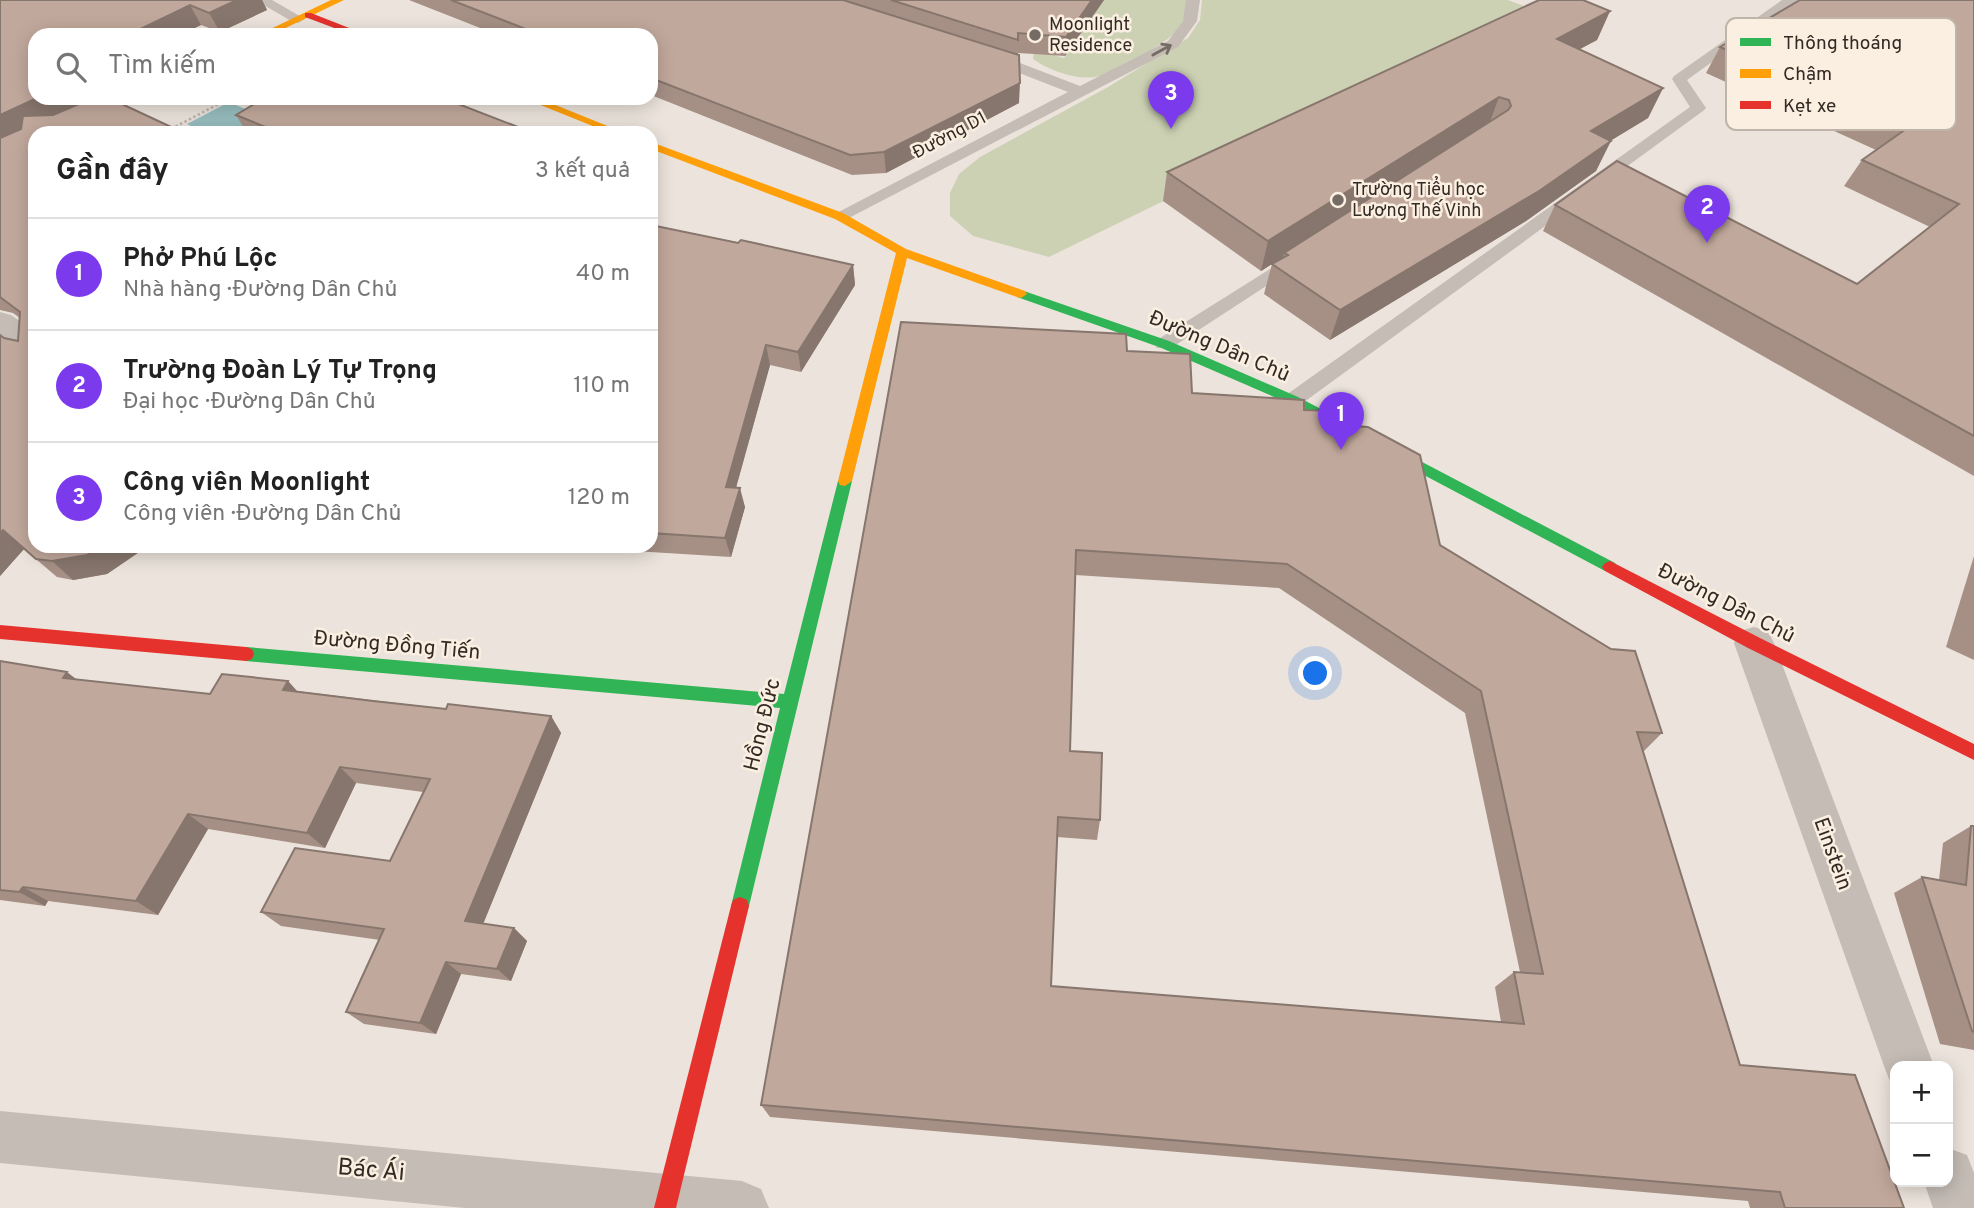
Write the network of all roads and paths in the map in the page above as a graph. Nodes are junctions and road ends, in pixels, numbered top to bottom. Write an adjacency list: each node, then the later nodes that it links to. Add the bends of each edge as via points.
1 (262, 0): 5 (lane)
2 (339, 0): 5 (street)
3 (1193, 0): 11 (lane, Đường D1, one-way to 3, via 1172,44 1190,21)
4 (1791, 0): 6 (lane)
5 (303, 17): 7 (street); 8 (street)
6 (1765, 18)
7 (279, 28)
8 (339, 28)
9 (1726, 46): 25 (lane, via 1679,79 1698,108)
10 (979, 54): 11 (lane)
11 (1079, 91): 19 (lane, Đường D1)
12 (108, 105): 15 (street)
13 (217, 105): 16 (path)
14 (546, 105): 17 (street)
15 (60, 126)
16 (177, 126)
17 (602, 126)
18 (658, 148): 19 (street, Đường Dân Chủ)
19 (839, 216): 20 (street, Đường Dân Chủ)
20 (901, 252): 24 (street, Đường Dân Chủ); 28 (street, Hồng Đức)
21 (1303, 254): 24 (lane)
22 (0, 323): 23 (street)
23 (28, 343)
24 (1164, 344): 25 (street, Đường Dân Chủ)
25 (1293, 400): 27 (street, Đường Dân Chủ)
26 (0, 632): 28 (street, Đường Đồng Tiến)
27 (1754, 643): 29 (street, Đường Dân Chủ); 30 (street, Einstein)
28 (790, 702): 33 (street, Hồng Đức)
29 (1974, 752)
30 (1907, 1061)
31 (0, 1137): 33 (street, Bác Ái)
32 (1953, 1187): 35 (street)
33 (666, 1203): 34 (street, Bác Ái)
34 (742, 1208)
35 (1960, 1208)

